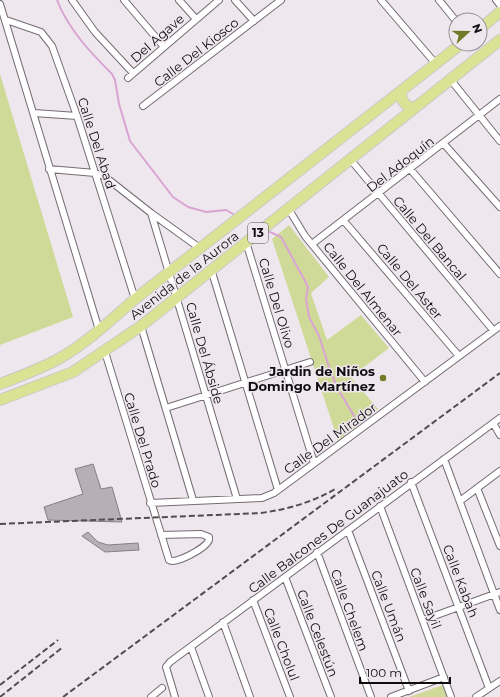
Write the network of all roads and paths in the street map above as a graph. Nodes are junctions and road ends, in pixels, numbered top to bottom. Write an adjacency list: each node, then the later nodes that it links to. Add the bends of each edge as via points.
1 (72, 0): 19 (street, Del Agave, via 130,75)
2 (124, 0): 19 (street)
3 (179, 0): 14 (street)
4 (219, 0): 14 (street, Del Agave)
5 (235, 0): 16 (street)
6 (281, 0): 16 (street, Calle Del Kiosco)
7 (381, 0): 21 (street)
8 (439, 0): 12 (street)
9 (496, 0): 11 (street)
10 (0, 4): 15 (street)
11 (500, 5)
12 (449, 12)
13 (500, 12): 17 (main road)
14 (196, 19): 19 (street, Del Agave)
15 (6, 20): 27 (street); 28 (street, Calle Del Abad, via 36,30 48,38)
16 (254, 22): 25 (street, Calle Del Kiosco)
17 (488, 22)
18 (500, 40): 22 (main road, Avenida de la Aurora / 13)
19 (164, 47)
20 (451, 52): 21 (main road, Avenida de la Aurora / 13)
21 (436, 64): 23 (main road, Avenida de la Aurora / 13)
22 (450, 80): 26 (main road, Avenida de la Aurora / 13); 29 (street)
23 (401, 92): 26 (main road, via 407,106); 43 (main road, Avenida de la Aurora / 13)
24 (500, 99): 29 (street, Del Adoquín)
25 (143, 106)
26 (414, 108): 32 (main road, Avenida de la Aurora / 13)
27 (34, 113): 28 (street); 33 (street)
28 (77, 116): 35 (street, Calle Del Abad)
29 (479, 116): 30 (street); 31 (street, Del Adoquín)
30 (500, 141)
31 (444, 144): 34 (street, Del Adoquín); 37 (street)
32 (350, 159): 36 (street, Calle Del Bancal); 38 (main road, Avenida de la Aurora / 13)
33 (49, 169): 35 (street); 51 (street)
34 (411, 170): 36 (street, Del Adoquín); 46 (street)
35 (95, 173): 39 (street, via 116,184); 48 (street, Calle Del Abad)
36 (378, 194): 40 (street, Del Adoquín); 52 (street, Calle Del Bancal)
37 (500, 207)
38 (288, 208): 41 (main road, Avenida de la Aurora / 13); 42 (street, Calle Del Almenar, via 301,232)
39 (151, 213): 43 (street); 45 (street, Calle Del Ábside)
40 (344, 221): 42 (street, Del Adoquín); 54 (street, Calle Del Aster)
41 (246, 242): 44 (main road, Avenida de la Aurora / 13); 56 (street, Calle Del Olivo)
42 (312, 244): 58 (street, Calle Del Almenar)
43 (201, 249): 45 (main road, Avenida de la Aurora / 13)
44 (211, 269): 47 (main road, Avenida de la Aurora / 13); 57 (street)
45 (169, 274): 47 (street, Calle Del Ábside); 48 (main road, Avenida de la Aurora / 13)
46 (500, 274)
47 (177, 296): 49 (main road, Avenida de la Aurora / 13); 60 (street, Calle Del Ábside)
48 (135, 299): 51 (main road, Avenida de la Aurora / 13)
49 (141, 326): 53 (main road, Avenida de la Aurora / 13); 62 (street)
50 (500, 326): 52 (street, Calle Del Mirador)
51 (99, 330): 59 (main road, Avenida de la Aurora / 13, via 57,360)
52 (494, 330): 54 (street, Calle Del Mirador)
53 (105, 352): 61 (main road, Avenida de la Aurora / 13, via 64,376); 75 (street, Calle Del Prado)
54 (459, 356): 58 (street, Calle Del Mirador)
55 (310, 362): 56 (street)
56 (286, 370): 57 (street); 67 (street, Calle Del Olivo)
57 (246, 382): 60 (street); 71 (street)
58 (425, 382): 67 (street, Calle Del Mirador)
59 (0, 384)
60 (206, 394): 62 (street); 72 (street, Calle Del Ábside)
61 (0, 400)
62 (166, 408): 73 (street)
63 (500, 418): 64 (street, Calle Balcones De Guanajuato)
64 (493, 423): 65 (street); 66 (street, Calle Balcones De Guanajuato)
65 (500, 435)
66 (444, 459): 69 (street, Calle Balcones De Guanajuato); 74 (street)
67 (314, 463): 71 (street, Calle Del Mirador)
68 (500, 471): 70 (street)
69 (411, 482): 76 (street, Calle Balcones De Guanajuato); 84 (street, Calle Kabah)
70 (477, 488): 74 (street); 79 (street)
71 (278, 490): 72 (street, Calle Del Mirador, via 266,497)
72 (237, 499): 73 (street, Calle Del Mirador)
73 (193, 500): 75 (street, Calle Del Mirador)
74 (460, 501): 82 (street)
75 (150, 503): 78 (street, Calle Del Prado)
76 (380, 506): 77 (street, Calle Balcones De Guanajuato); 86 (street, Calle Sayil)
77 (348, 530): 80 (street, Calle Balcones De Guanajuato); 93 (street, Calle Umán)
78 (161, 535): 78 (street, Calle Del Prado, via 201,534 210,540 203,548 172,562 169,560)
79 (500, 546)
80 (317, 552): 81 (street, Calle Balcones De Guanajuato); 100 (street, Calle Chelem)
81 (285, 577): 83 (street, Calle Balcones De Guanajuato); 99 (street, Calle Celestún)
82 (497, 593): 84 (street); 85 (street)
83 (253, 600): 87 (street, Calle Balcones De Guanajuato); 98 (street, Calle Cholul)
84 (459, 607): 86 (street); 92 (street, Calle Kabah)
85 (500, 610)
86 (423, 620): 89 (street, Calle Sayil)
87 (222, 622): 88 (street, Calle Balcones De Guanajuato); 97 (street)
88 (191, 647): 95 (street, Calle Balcones De Guanajuato, via 170,662 166,668); 96 (street)
89 (444, 677): 93 (street); 102 (street, Calle Sayil)
90 (500, 681): 92 (street)
91 (162, 688): 94 (street)
92 (489, 688): 103 (street)
93 (409, 691): 101 (street)
94 (151, 697)
95 (175, 697)
96 (210, 697)
97 (250, 697)
98 (290, 697)
99 (331, 697)
100 (371, 697)
101 (391, 697)
102 (451, 697)
103 (476, 697)

